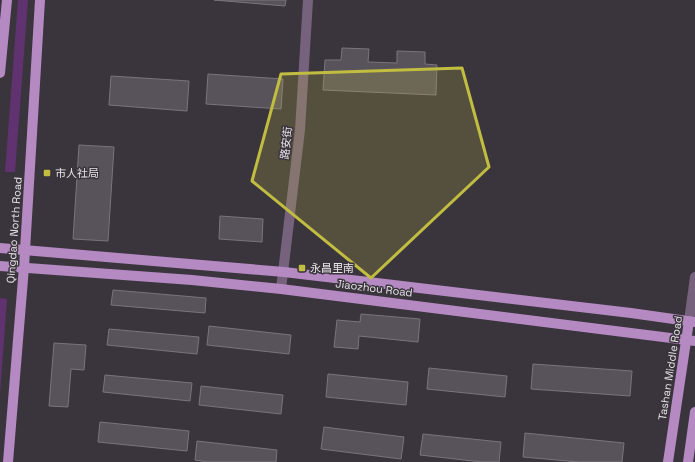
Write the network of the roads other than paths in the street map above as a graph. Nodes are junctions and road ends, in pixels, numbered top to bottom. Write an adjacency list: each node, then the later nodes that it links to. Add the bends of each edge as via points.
1 (7, 0): 4 (main road)
2 (40, 0): 6 (main road, Qingdao North Road)
3 (308, 0): 9 (street, 路安街, via 300,130)
4 (0, 73)
5 (0, 248): 6 (main road, Jiaozhou Road)
6 (25, 250): 8 (main road, Qingdao North Road); 9 (main road, Jiaozhou Road)
7 (0, 266): 8 (main road, Jiaozhou Road)
8 (24, 268): 11 (main road, Jiaozhou Road); 15 (main road, Qingdao North Road)
9 (284, 272): 11 (street, 路安街); 12 (main road, Jiaozhou Road)
10 (695, 277): 12 (street, Tashan Middle Road)
11 (281, 289): 13 (main road, Jiaozhou Road)
12 (692, 321): 13 (main road, Tashan Middle Road)
13 (691, 341): 16 (main road, Tashan Middle Road)
14 (695, 412): 17 (main road)
15 (8, 462)
16 (668, 462)
17 (688, 462)

